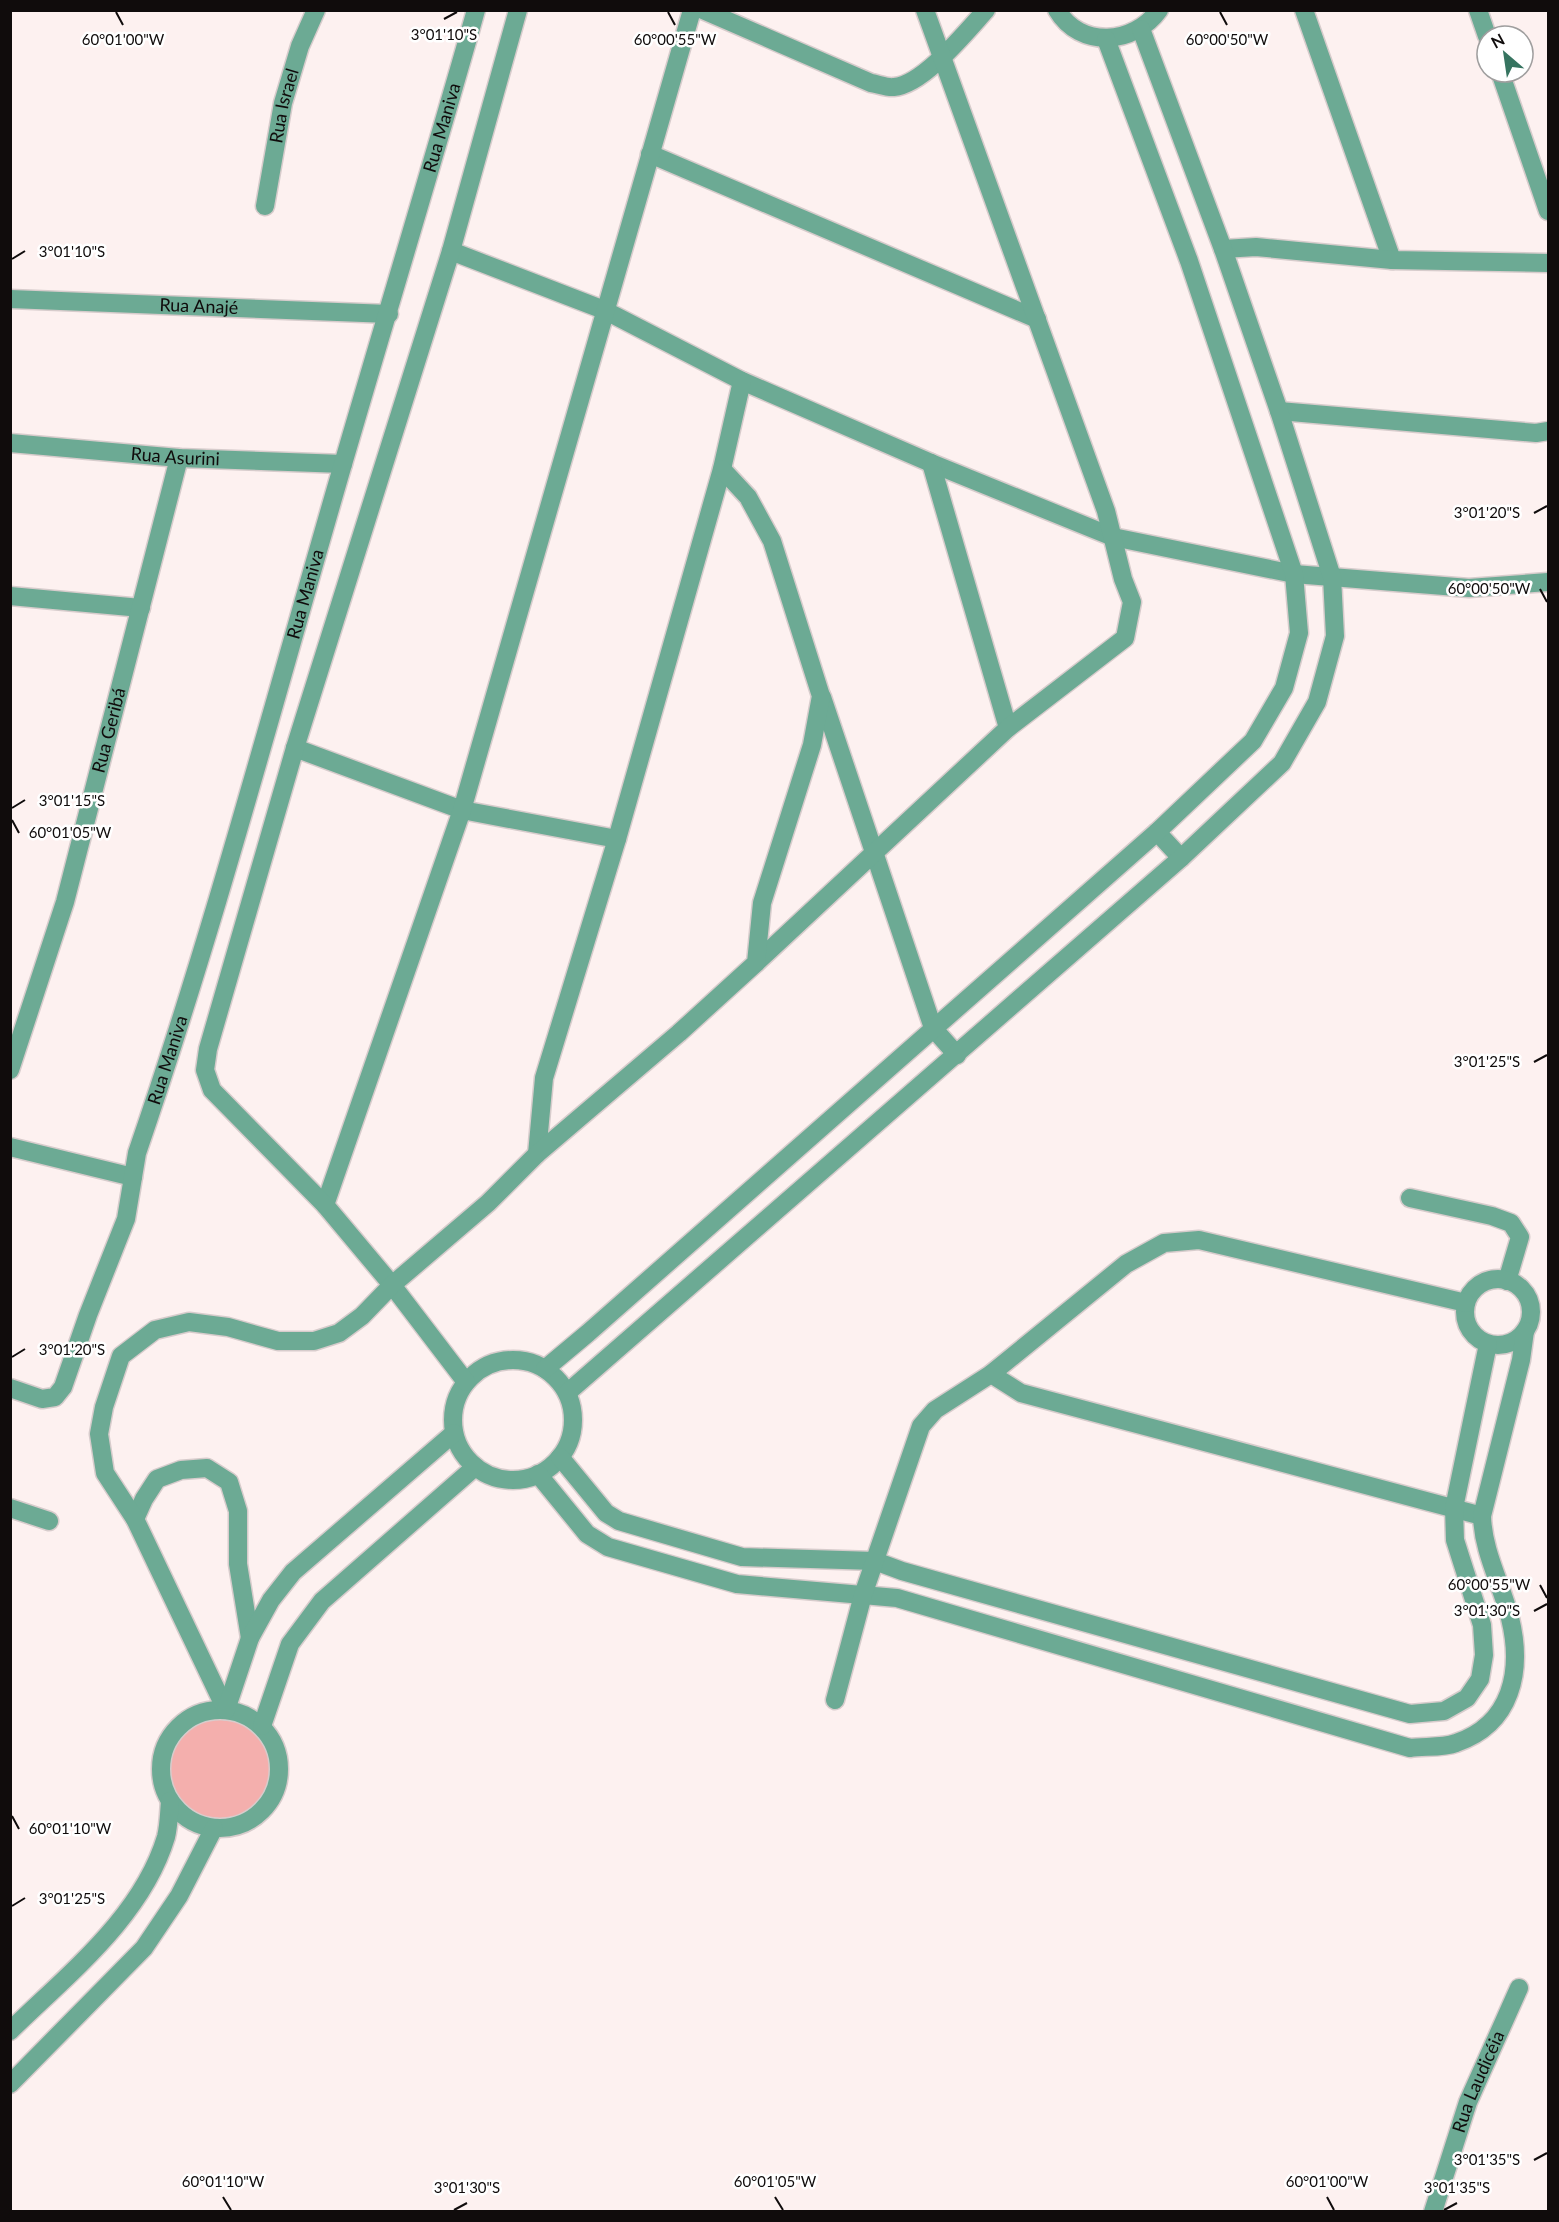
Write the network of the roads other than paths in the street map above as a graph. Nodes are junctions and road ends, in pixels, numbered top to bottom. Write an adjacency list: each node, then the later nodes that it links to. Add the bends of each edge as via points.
1 (316, 10): 16 (street, Rua Israel, via 300,46 283,103)
2 (476, 10): 24 (street, Rua Maniva)
3 (518, 10): 19 (street)
4 (692, 10): 15 (street)
5 (703, 10): 13 (street, via 871,83 894,87 922,75)
6 (925, 10): 13 (street)
7 (986, 10): 13 (street)
8 (1057, 10): 12 (street, via 1079,32)
9 (1159, 10): 11 (street)
10 (1304, 10): 20 (street)
11 (1141, 29): 12 (street); 18 (street)
12 (1106, 39): 35 (street, via 1189,261)
13 (943, 57): 25 (street)
14 (1504, 84): 17 (street)
15 (650, 154): 23 (street); 25 (street)
16 (265, 206)
17 (1548, 211)
18 (1223, 249): 20 (street, via 1256,247); 27 (street)
19 (451, 250): 23 (street); 42 (street)
20 (1392, 260): 21 (street)
21 (1548, 263)
22 (10, 299): 24 (street, Rua Anajé)
23 (604, 310): 26 (street); 43 (street)
24 (389, 314): 32 (street, Rua Maniva)
25 (1037, 319): 34 (street)
26 (742, 381): 31 (street); 33 (street)
27 (1279, 411): 28 (street); 36 (street)
28 (1548, 431)
29 (10, 443): 30 (street, Rua Asurini)
30 (179, 458): 32 (street, Rua Asurini); 39 (street, Rua Geribá)
31 (931, 463): 34 (street); 41 (street)
32 (343, 465): 54 (street, Rua Maniva, via 269,727 137,1153)
33 (722, 469): 40 (street, via 748,497 772,541); 45 (street)
34 (1113, 537): 35 (street); 41 (street, via 1131,602 1125,638)
35 (1294, 574): 36 (street); 44 (street, via 1299,633 1284,688 1253,741)
36 (1332, 577): 37 (street, via 1469,588); 47 (street, via 1335,636 1317,702 1282,763)
37 (1548, 582)
38 (10, 596): 39 (street)
39 (141, 608): 51 (street, Rua Geribá, via 64,902)
40 (821, 696): 46 (street); 48 (street, via 812,745 762,903)
41 (1008, 728): 46 (street)
42 (295, 748): 43 (street); 56 (street, via 205,1070 212,1090)
43 (462, 810): 45 (street); 56 (street)
44 (1157, 832): 47 (street); 49 (street)
45 (617, 839): 53 (street, via 544,1078)
46 (874, 853): 48 (street); 49 (street)
47 (1181, 858): 50 (street)
48 (756, 963): 53 (street)
49 (933, 1028): 50 (street); 62 (street)
50 (957, 1055): 66 (street)
51 (10, 1070)
52 (10, 1147): 54 (street)
53 (537, 1154): 58 (street, via 488,1203)
54 (133, 1177): 65 (street, Rua Maniva, via 126,1219 63,1387 55,1397 42,1399)
55 (1410, 1198): 57 (street, via 1511,1223 1520,1237)
56 (325, 1205): 58 (street)
57 (1507, 1281): 59 (street, via 1478,1286); 60 (street, via 1524,1292 1529,1301)
58 (392, 1285): 64 (street); 74 (street, via 339,1333 314,1341 278,1341 228,1327 189,1322 155,1330 120,1356 99,1434 105,1473)
59 (1466, 1303): 61 (street, via 1466,1323 1471,1332); 63 (street, via 1199,1240 1164,1243 1126,1264)
60 (1525, 1331): 61 (street, via 1508,1343); 73 (street)
61 (1488, 1344): 72 (street)
62 (545, 1369): 64 (street, via 527,1361 500,1361 487,1365); 66 (street)
63 (991, 1374): 72 (street, via 1021,1393); 76 (street, via 935,1410 921,1426)
64 (466, 1382): 67 (street, via 454,1406)
65 (10, 1388)
66 (567, 1394): 68 (street, via 572,1433)
67 (454, 1433): 69 (street, via 458,1446); 78 (street, via 293,1572 271,1600)
68 (560, 1457): 70 (street); 76 (street, via 606,1513 620,1521 742,1557)
69 (475, 1467): 70 (street, via 512,1480); 81 (street, via 322,1601 290,1644)
70 (538, 1474): 77 (street, via 587,1534 608,1547 737,1584)
71 (10, 1508): 75 (street)
72 (1454, 1508): 73 (street); 76 (street, via 1455,1540 1482,1626 1484,1655 1480,1678 1467,1698 1444,1711 1410,1714)
73 (1482, 1516): 77 (street, via 1483,1535 1510,1619 1515,1661 1510,1694 1490,1726 1455,1744 1410,1748 897,1598)
74 (135, 1519): 78 (street, via 157,1479 181,1470 207,1468 229,1482 238,1511 238,1564); 80 (street)
75 (49, 1521)
76 (875, 1561): 77 (street)
77 (863, 1596): 79 (street)
78 (250, 1638): 80 (street)
79 (835, 1700)
80 (226, 1710): 81 (street, via 252,1718); 82 (street, via 200,1713 178,1727 170,1738 164,1750 161,1776)
81 (262, 1726): 83 (street, via 276,1748 277,1787 252,1818)
82 (170, 1801): 83 (street, via 189,1819); 85 (street, via 160,1853 128,1912)
83 (214, 1828): 86 (street, via 179,1896 144,1948)
84 (1519, 1988): 87 (street, Rua Laudicéia, via 1468,2102)
85 (10, 2031)
86 (10, 2084)
87 (1433, 2211)

